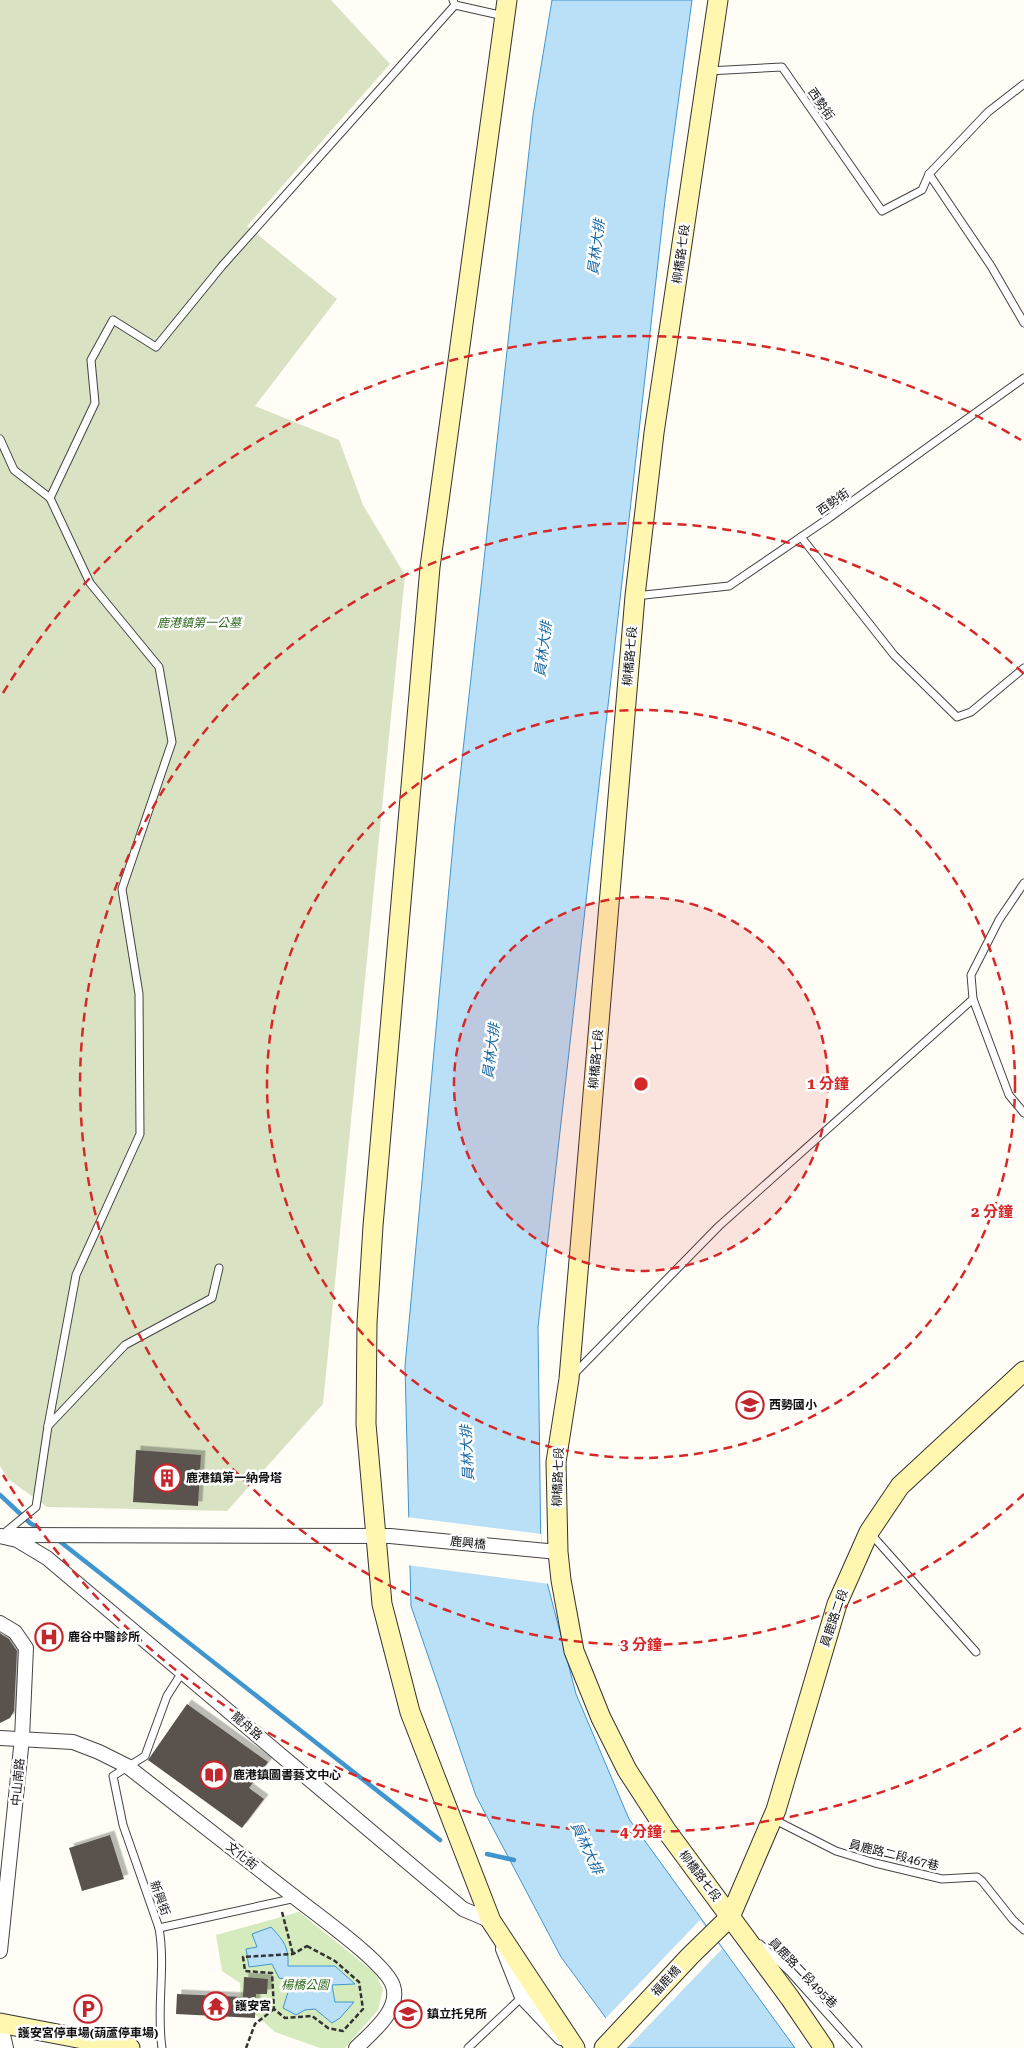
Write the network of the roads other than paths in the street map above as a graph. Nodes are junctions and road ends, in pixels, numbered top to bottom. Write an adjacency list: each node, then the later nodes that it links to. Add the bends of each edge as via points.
1 (718, 0): 4 (main road, 柳橋路七段)
2 (454, 2): 3 (lane); 10 (lane, via 222,266 156,347 113,320 91,360 95,403)
3 (505, 8): 23 (main road, via 430,567 374,1216 367,1323 366,1424)
4 (708, 72): 6 (lane, 西勢街, via 782,67 882,211 922,190); 12 (main road, 柳橋路七段, via 654,433)
5 (1024, 84): 6 (lane, 西勢街, via 988,112)
6 (928, 174): 7 (lane, via 991,266)
7 (1024, 323)
8 (1024, 378): 11 (lane, 西勢街)
9 (0, 439): 10 (lane, via 14,470)
10 (50, 498): 20 (lane, via 90,583 159,667 172,742 122,889 139,994 140,1134 76,1275)
11 (801, 538): 12 (lane, 西勢街, via 729,586); 13 (lane, via 894,656 957,717 971,712)
12 (635, 596): 19 (main road, 柳橋路七段)
13 (1024, 668)
14 (1024, 884): 15 (lane, via 999,920 971,975)
15 (974, 999): 16 (lane, via 1009,1095); 19 (lane, via 719,1226)
16 (1024, 1113)
17 (219, 1268): 20 (lane, via 212,1298 125,1344)
18 (1024, 1371): 21 (main road, 員鹿路二段, via 900,1486)
19 (569, 1379): 24 (main road, 柳橋路七段, via 556,1462)
20 (48, 1426): 22 (lane, via 36,1507)
21 (868, 1532): 26 (lane); 31 (main road, 員鹿路二段, via 837,1604)
22 (3, 1533): 23 (street, 鹿興橋); 27 (street, 龍舟路, via 47,1558)
23 (383, 1536): 24 (street, 鹿興橋); 34 (main road, via 382,1604 410,1712)
24 (551, 1552): 33 (main road, 柳橋路七段, via 561,1580 574,1651 602,1718 628,1770 666,1830)
25 (0, 1623): 29 (street, 中山南路, via 15,1632 26,1648)
26 (976, 1652)
27 (183, 1671): 30 (lane, via 167,1696 145,1756); 34 (street, 龍舟路, via 463,1908)
28 (0, 1738): 29 (street, 文化街)
29 (22, 1738): 30 (street, 文化街, via 73,1742); 37 (street, 中山南路)
30 (127, 1766): 32 (street, 文化街); 35 (lane, 新興街, via 113,1776 116,1796)
31 (772, 1819): 33 (main road, 員鹿路二段); 36 (lane, 員鹿路二段467巷, via 836,1851 875,1863 942,1879 977,1877)
32 (296, 1898): 35 (lane); 43 (street, 文化街, via 387,1973 394,1988 392,2008)
33 (730, 1917): 47 (main road, 福鹿橋); 48 (main road, 柳橋路七段); 49 (lane, 員鹿路二段495巷, via 790,1972)
34 (492, 1921): 38 (street); 46 (main road)
35 (159, 1928): 42 (lane, 新興街, via 162,1944 159,2030)
36 (1024, 1930)
37 (0, 1951)
38 (522, 1997): 44 (lane); 45 (street)
39 (0, 2023): 40 (street); 41 (main road)
40 (6, 2048)
41 (130, 2048)
42 (162, 2048)
43 (356, 2048)
44 (468, 2048)
45 (570, 2048)
46 (575, 2048)
47 (604, 2048)
48 (824, 2048)
49 (858, 2048)

